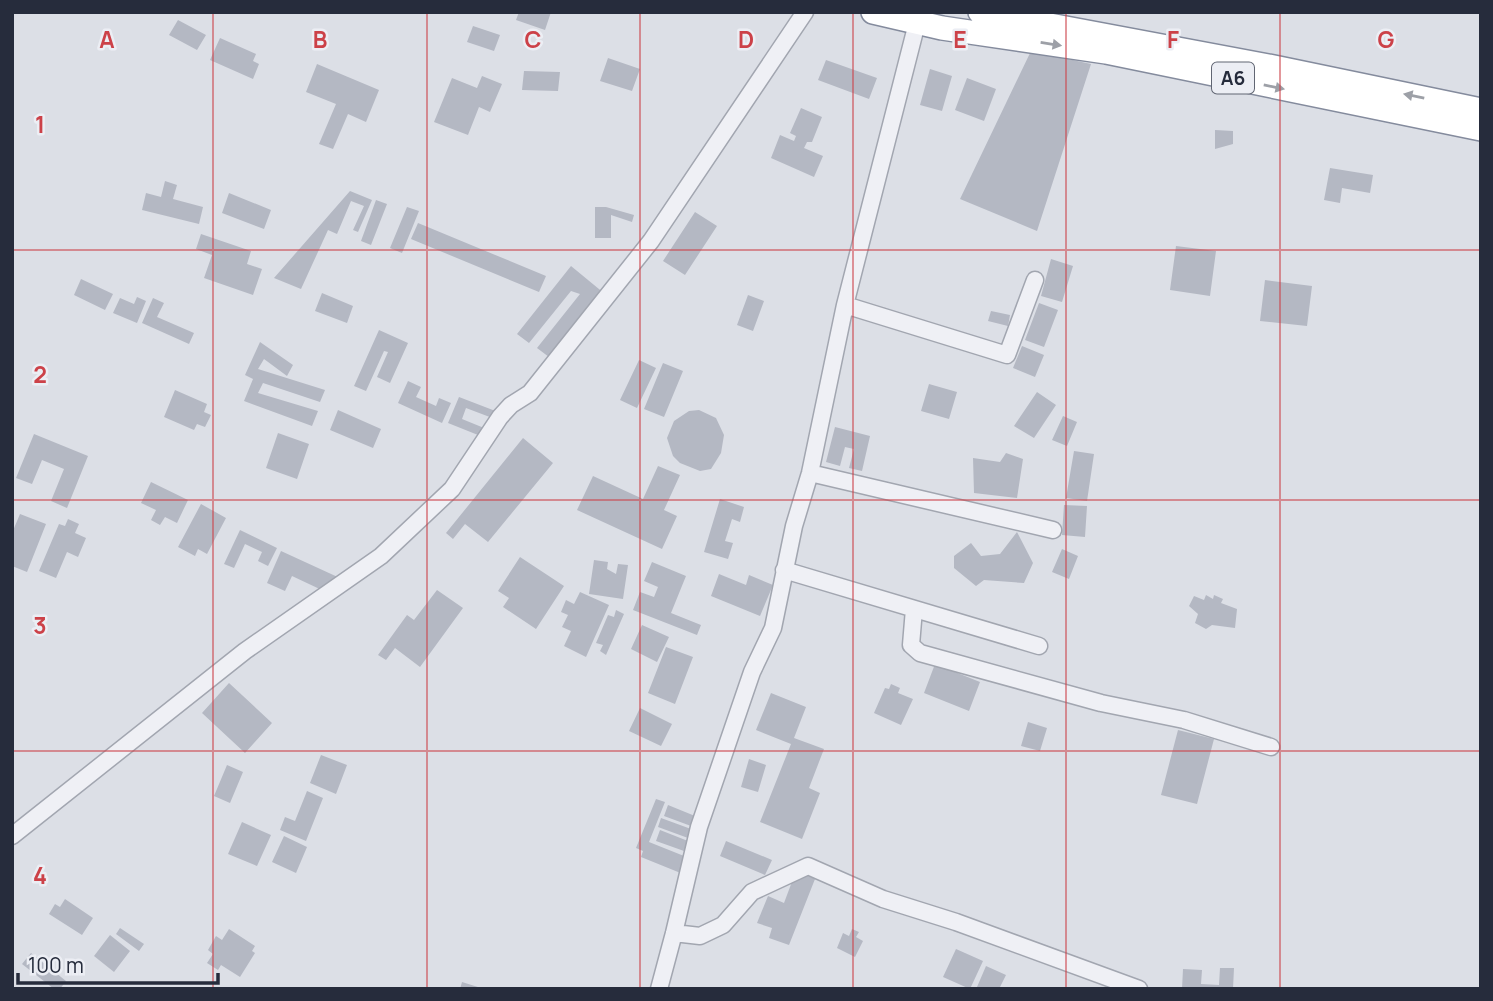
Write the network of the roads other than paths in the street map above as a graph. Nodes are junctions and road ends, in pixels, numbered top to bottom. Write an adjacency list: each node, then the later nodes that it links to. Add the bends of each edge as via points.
1 (805, 12): 15 (street, via 651,241 530,393 500,417 452,489 380,556 245,651)
2 (873, 12): 4 (highway, A6)
3 (980, 12): 5 (highway, A6, one-way to 3)
4 (918, 23): 6 (highway, A6, one-way to 6, via 1105,52); 8 (street)
5 (1481, 110)
6 (1481, 129)
7 (1035, 280): 8 (street, via 1007,355)
8 (845, 305): 9 (street)
9 (810, 472): 10 (street); 11 (street)
10 (1053, 530)
11 (784, 570): 12 (street); 16 (street, via 773,628 752,672 699,827)
12 (914, 609): 13 (street); 14 (street, via 911,645 920,653 1101,703 1184,720)
13 (1039, 646)
14 (1271, 747)
15 (12, 836)
16 (674, 933): 17 (street); 18 (street, via 700,936 723,925 752,892 808,866 883,899)
17 (659, 989)
18 (1139, 989)

